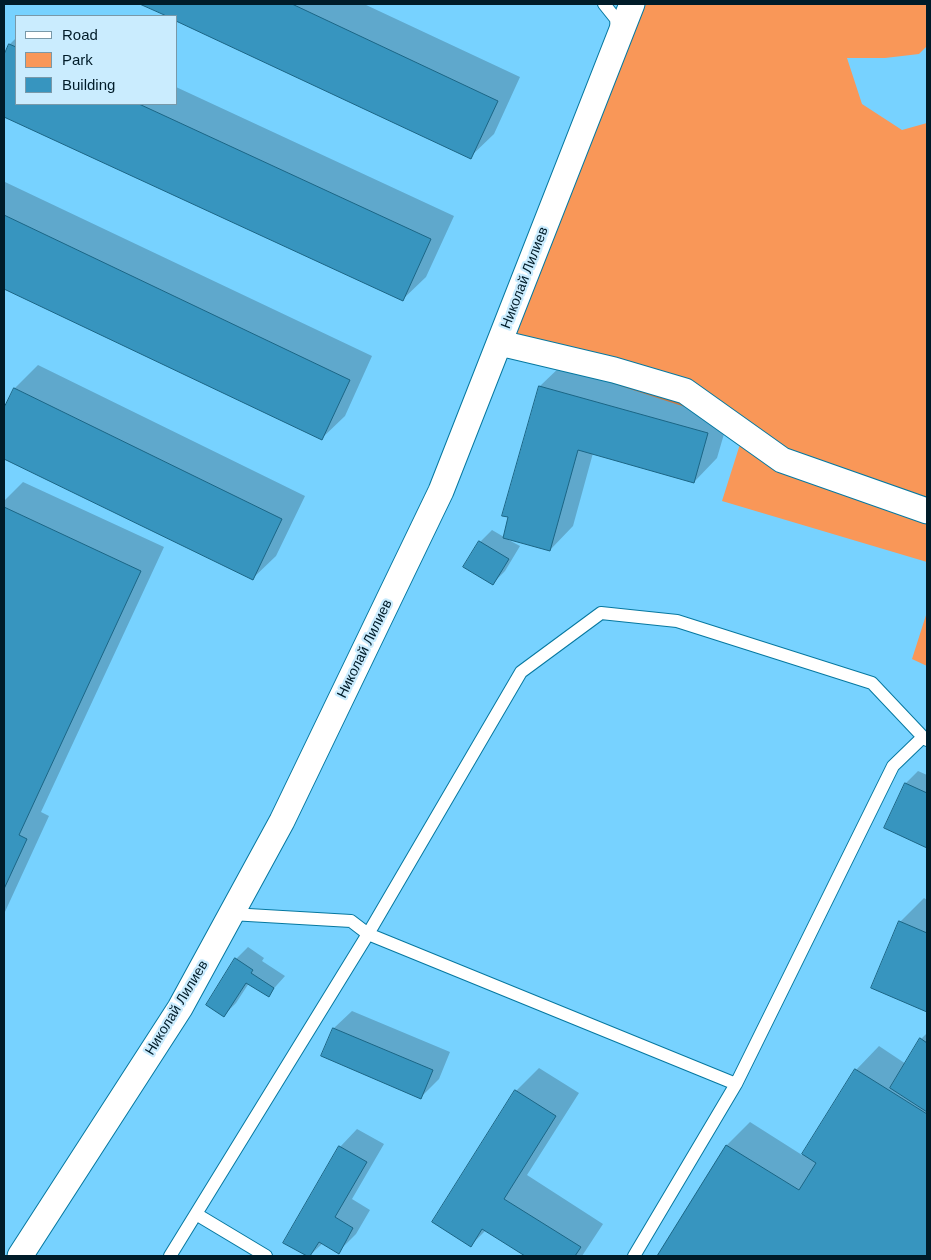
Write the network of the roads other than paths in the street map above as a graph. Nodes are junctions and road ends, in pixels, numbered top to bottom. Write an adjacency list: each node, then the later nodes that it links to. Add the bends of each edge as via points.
1 (604, 4): 3 (lane, via 616,19)
2 (632, 4): 3 (street, Николай Лилиев)
3 (618, 36): 4 (street, Николай Лилиев)
4 (500, 343): 5 (street, via 685,391 782,460); 7 (street, Николай Лилиев, via 441,491 282,821)
5 (927, 511)
6 (925, 738): 8 (lane, via 872,683 677,621 601,613 521,672); 9 (lane, via 893,766)
7 (231, 914): 8 (lane, via 351,921); 11 (street, Николай Лилиев, via 180,1008)
8 (368, 934): 9 (lane); 10 (lane)
9 (736, 1084): 14 (lane)
10 (196, 1214): 12 (lane); 13 (lane)
11 (20, 1256)
12 (170, 1256)
13 (266, 1256)
14 (634, 1256)

